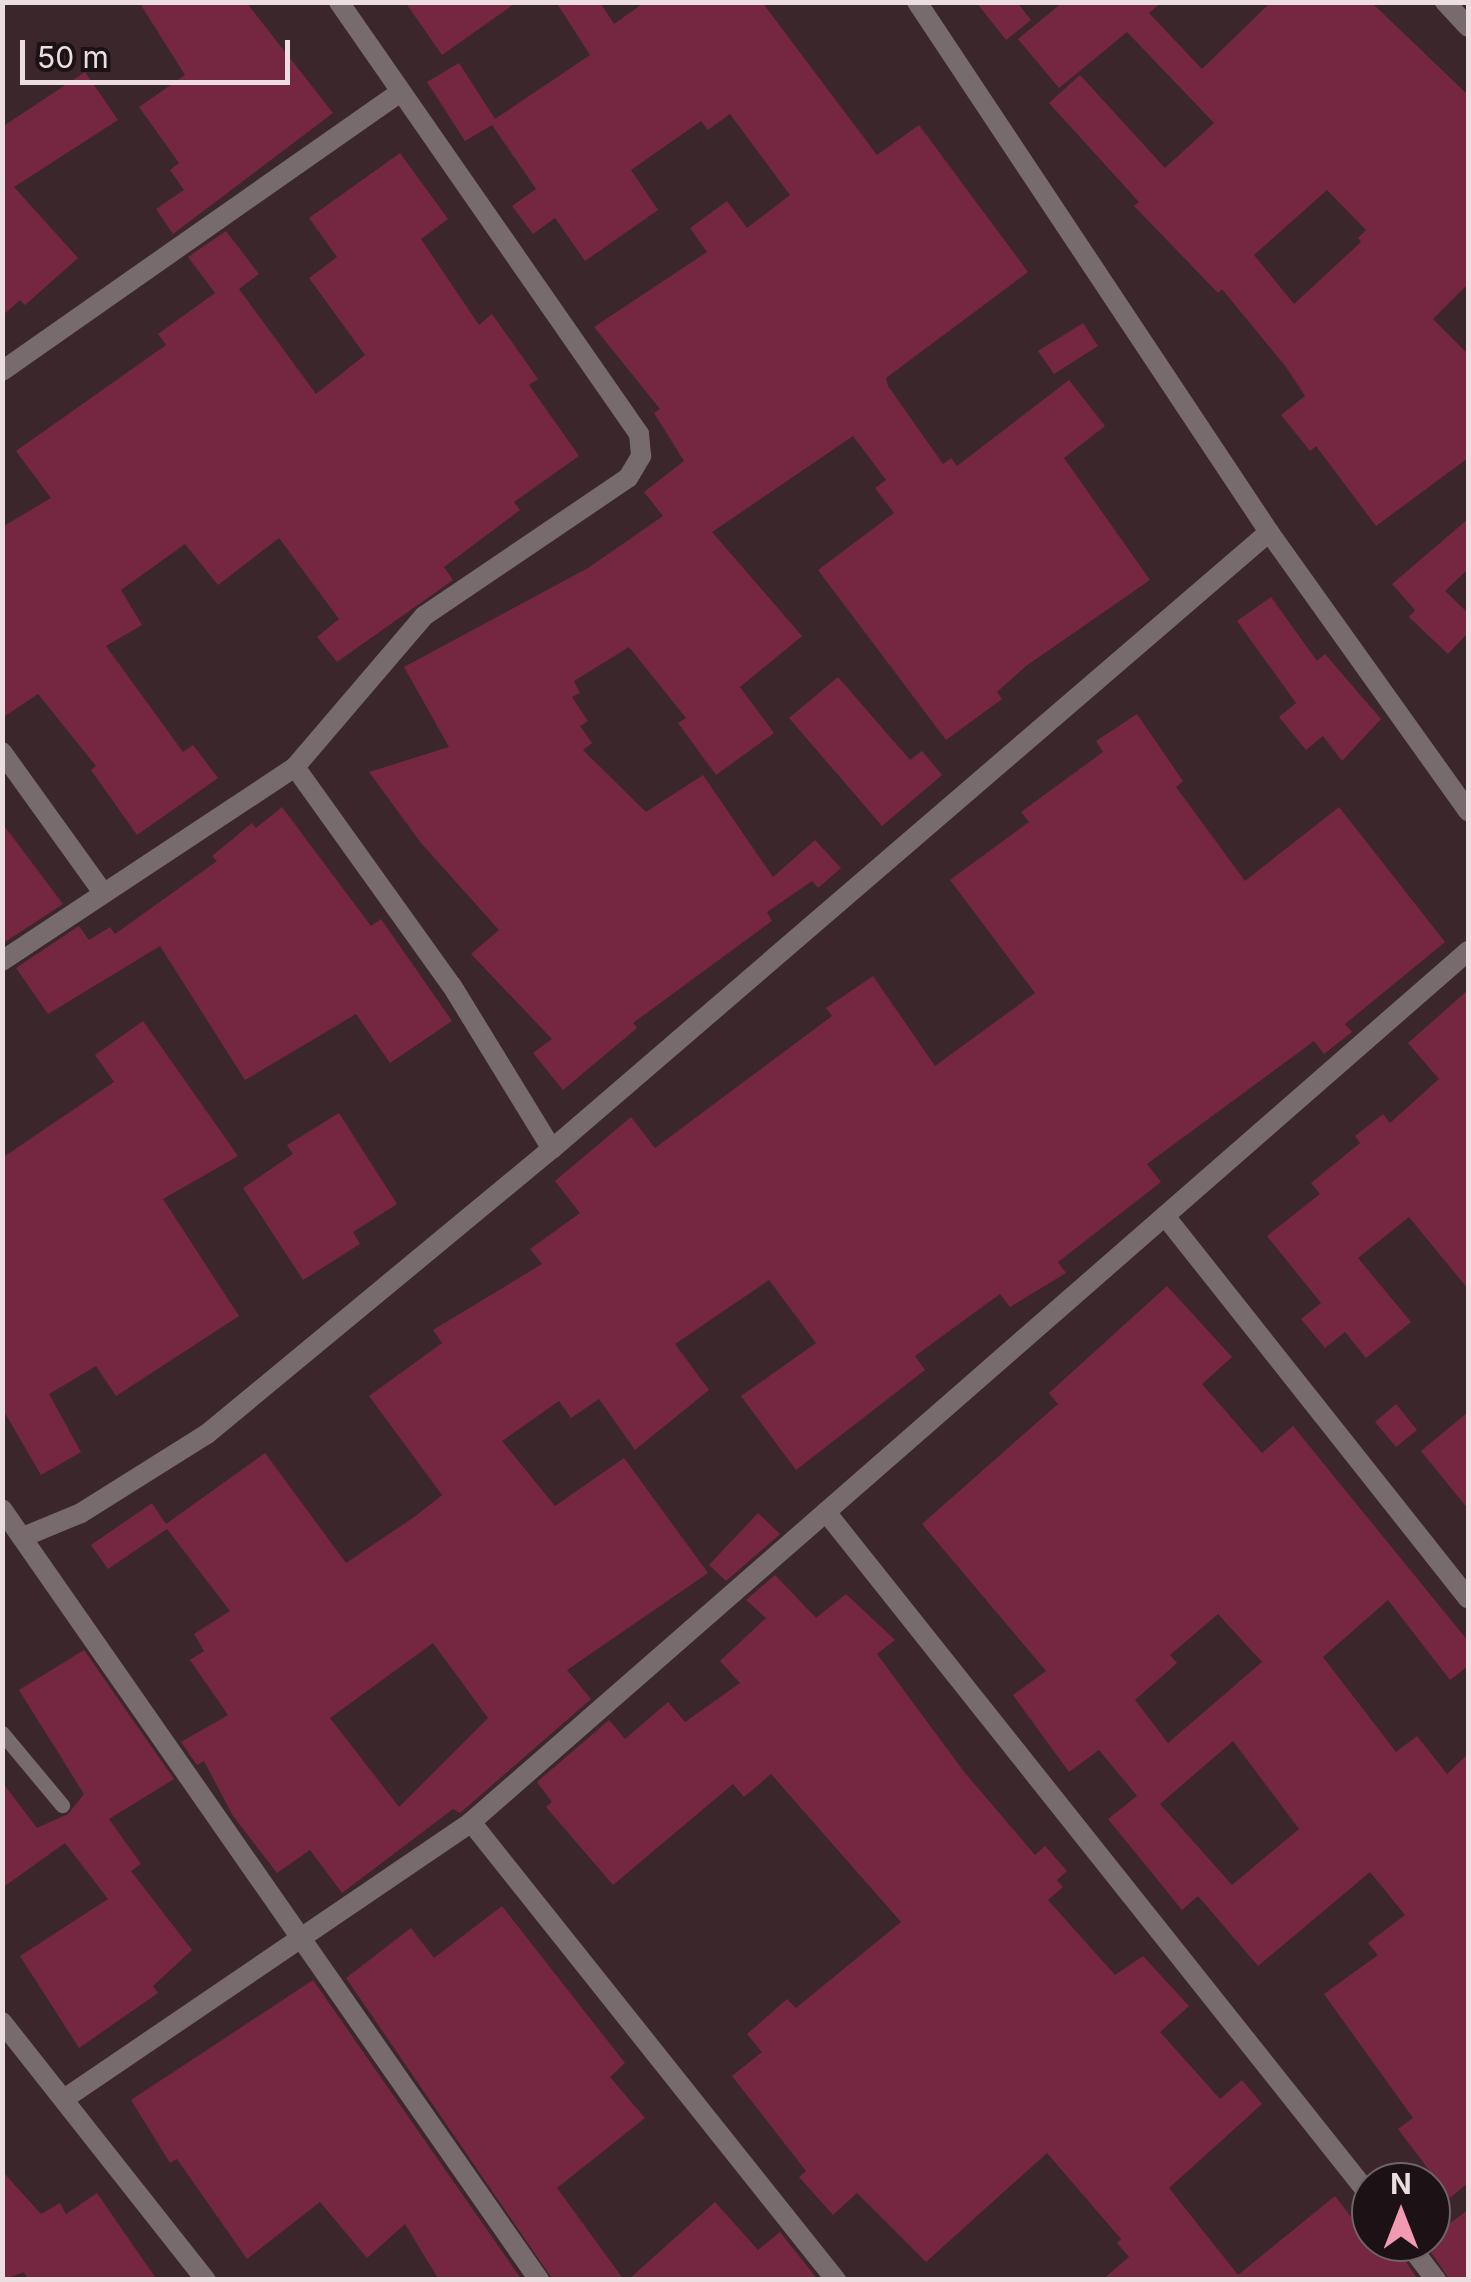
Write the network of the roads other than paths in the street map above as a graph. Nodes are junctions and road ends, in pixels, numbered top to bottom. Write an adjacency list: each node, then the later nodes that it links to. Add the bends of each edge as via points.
1 (338, 2): 5 (street)
2 (917, 2): 7 (street)
3 (1445, 2): 4 (street)
4 (1468, 27)
5 (400, 92): 6 (street); 9 (street, via 639,434 641,456 628,478 424,616)
6 (2, 370)
7 (1269, 532): 10 (street); 14 (street)
8 (2, 752): 11 (street)
9 (295, 767): 11 (street); 14 (street, via 452,986)
10 (1468, 811)
11 (102, 892): 13 (street)
12 (1468, 952): 15 (street)
13 (2, 961)
14 (552, 1149): 18 (street, via 207,1434 81,1513)
15 (1165, 1216): 17 (street); 19 (street)
16 (2, 1509): 18 (street)
17 (826, 1512): 22 (street); 26 (street)
18 (23, 1537): 23 (street)
19 (1468, 1598)
20 (2, 1732): 21 (lane)
21 (62, 1805)
22 (471, 1822): 23 (street); 29 (street)
23 (304, 1935): 25 (street); 28 (street)
24 (2, 2022): 25 (street)
25 (67, 2097): 27 (street)
26 (1351, 2172)
27 (206, 2280)
28 (539, 2280)
29 (836, 2280)

